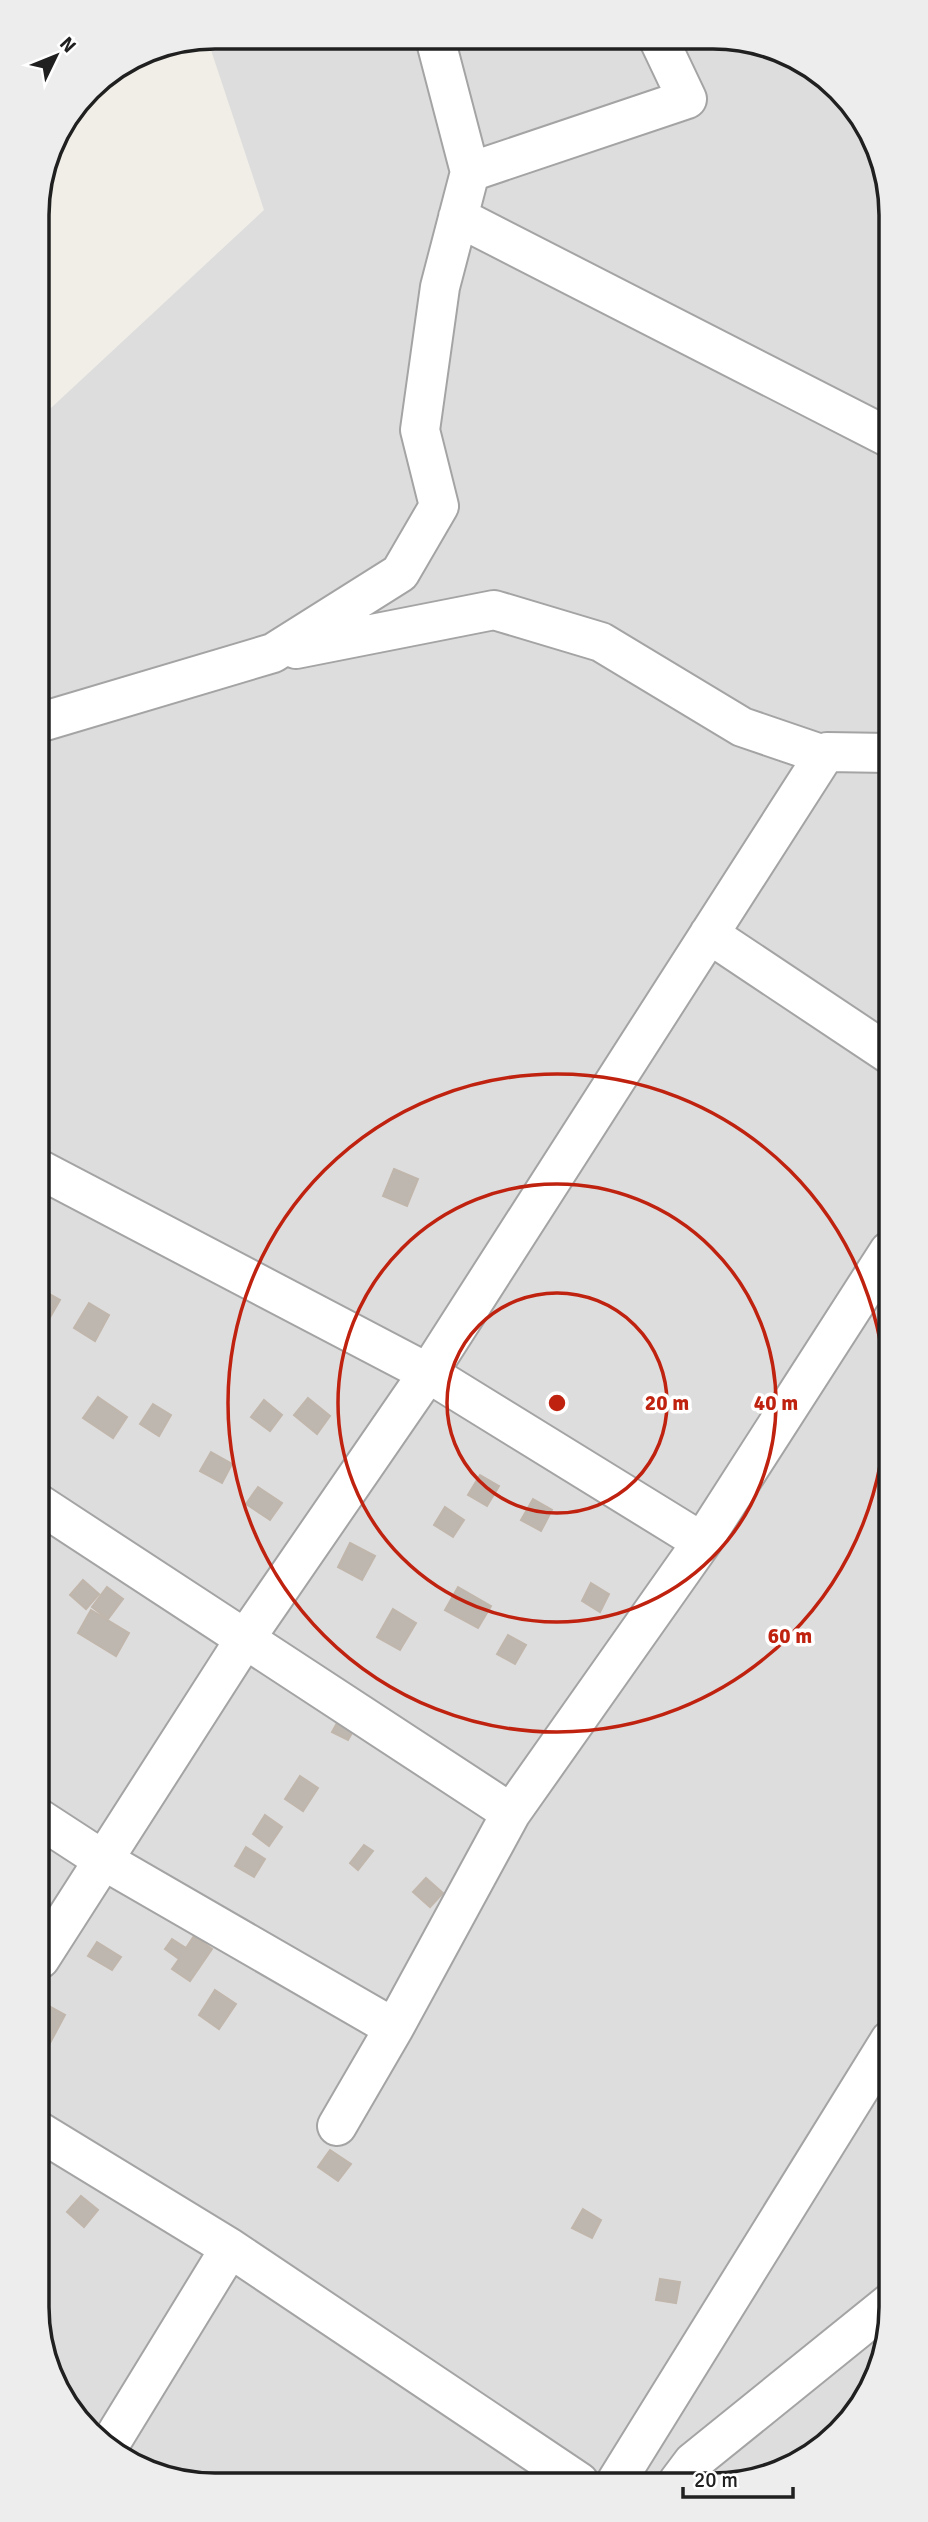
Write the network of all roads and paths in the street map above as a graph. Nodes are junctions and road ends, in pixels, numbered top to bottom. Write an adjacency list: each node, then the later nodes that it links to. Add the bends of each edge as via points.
1 (438, 49): 5 (street)
2 (663, 49): 4 (street)
3 (688, 49): 4 (street)
4 (687, 99): 5 (street)
5 (470, 172): 6 (street)
6 (458, 217): 7 (street); 8 (street, via 440,286 420,430 439,506 400,573)
7 (879, 432)
8 (273, 653): 9 (street); 11 (street, via 494,610 601,642 742,727)
9 (49, 720)
10 (879, 732): 11 (street)
11 (826, 753): 12 (street); 13 (street)
12 (879, 753)
13 (709, 934): 14 (street); 17 (street)
14 (879, 1047)
15 (49, 1175): 17 (street)
16 (879, 1267): 19 (street)
17 (428, 1373): 19 (street); 20 (street)
18 (49, 1511): 20 (street)
19 (702, 1542): 21 (street)
20 (245, 1639): 21 (street); 23 (street)
21 (511, 1813): 25 (street)
22 (49, 1825): 23 (street)
23 (103, 1860): 24 (street); 25 (street)
24 (49, 1945)
25 (394, 2028): 27 (street)
26 (879, 2058): 33 (street)
27 (337, 2126)
28 (49, 2137): 29 (street)
29 (230, 2248): 31 (street); 32 (street)
30 (879, 2312): 34 (street)
31 (113, 2438)
32 (566, 2473)
33 (622, 2473)
34 (695, 2473)

